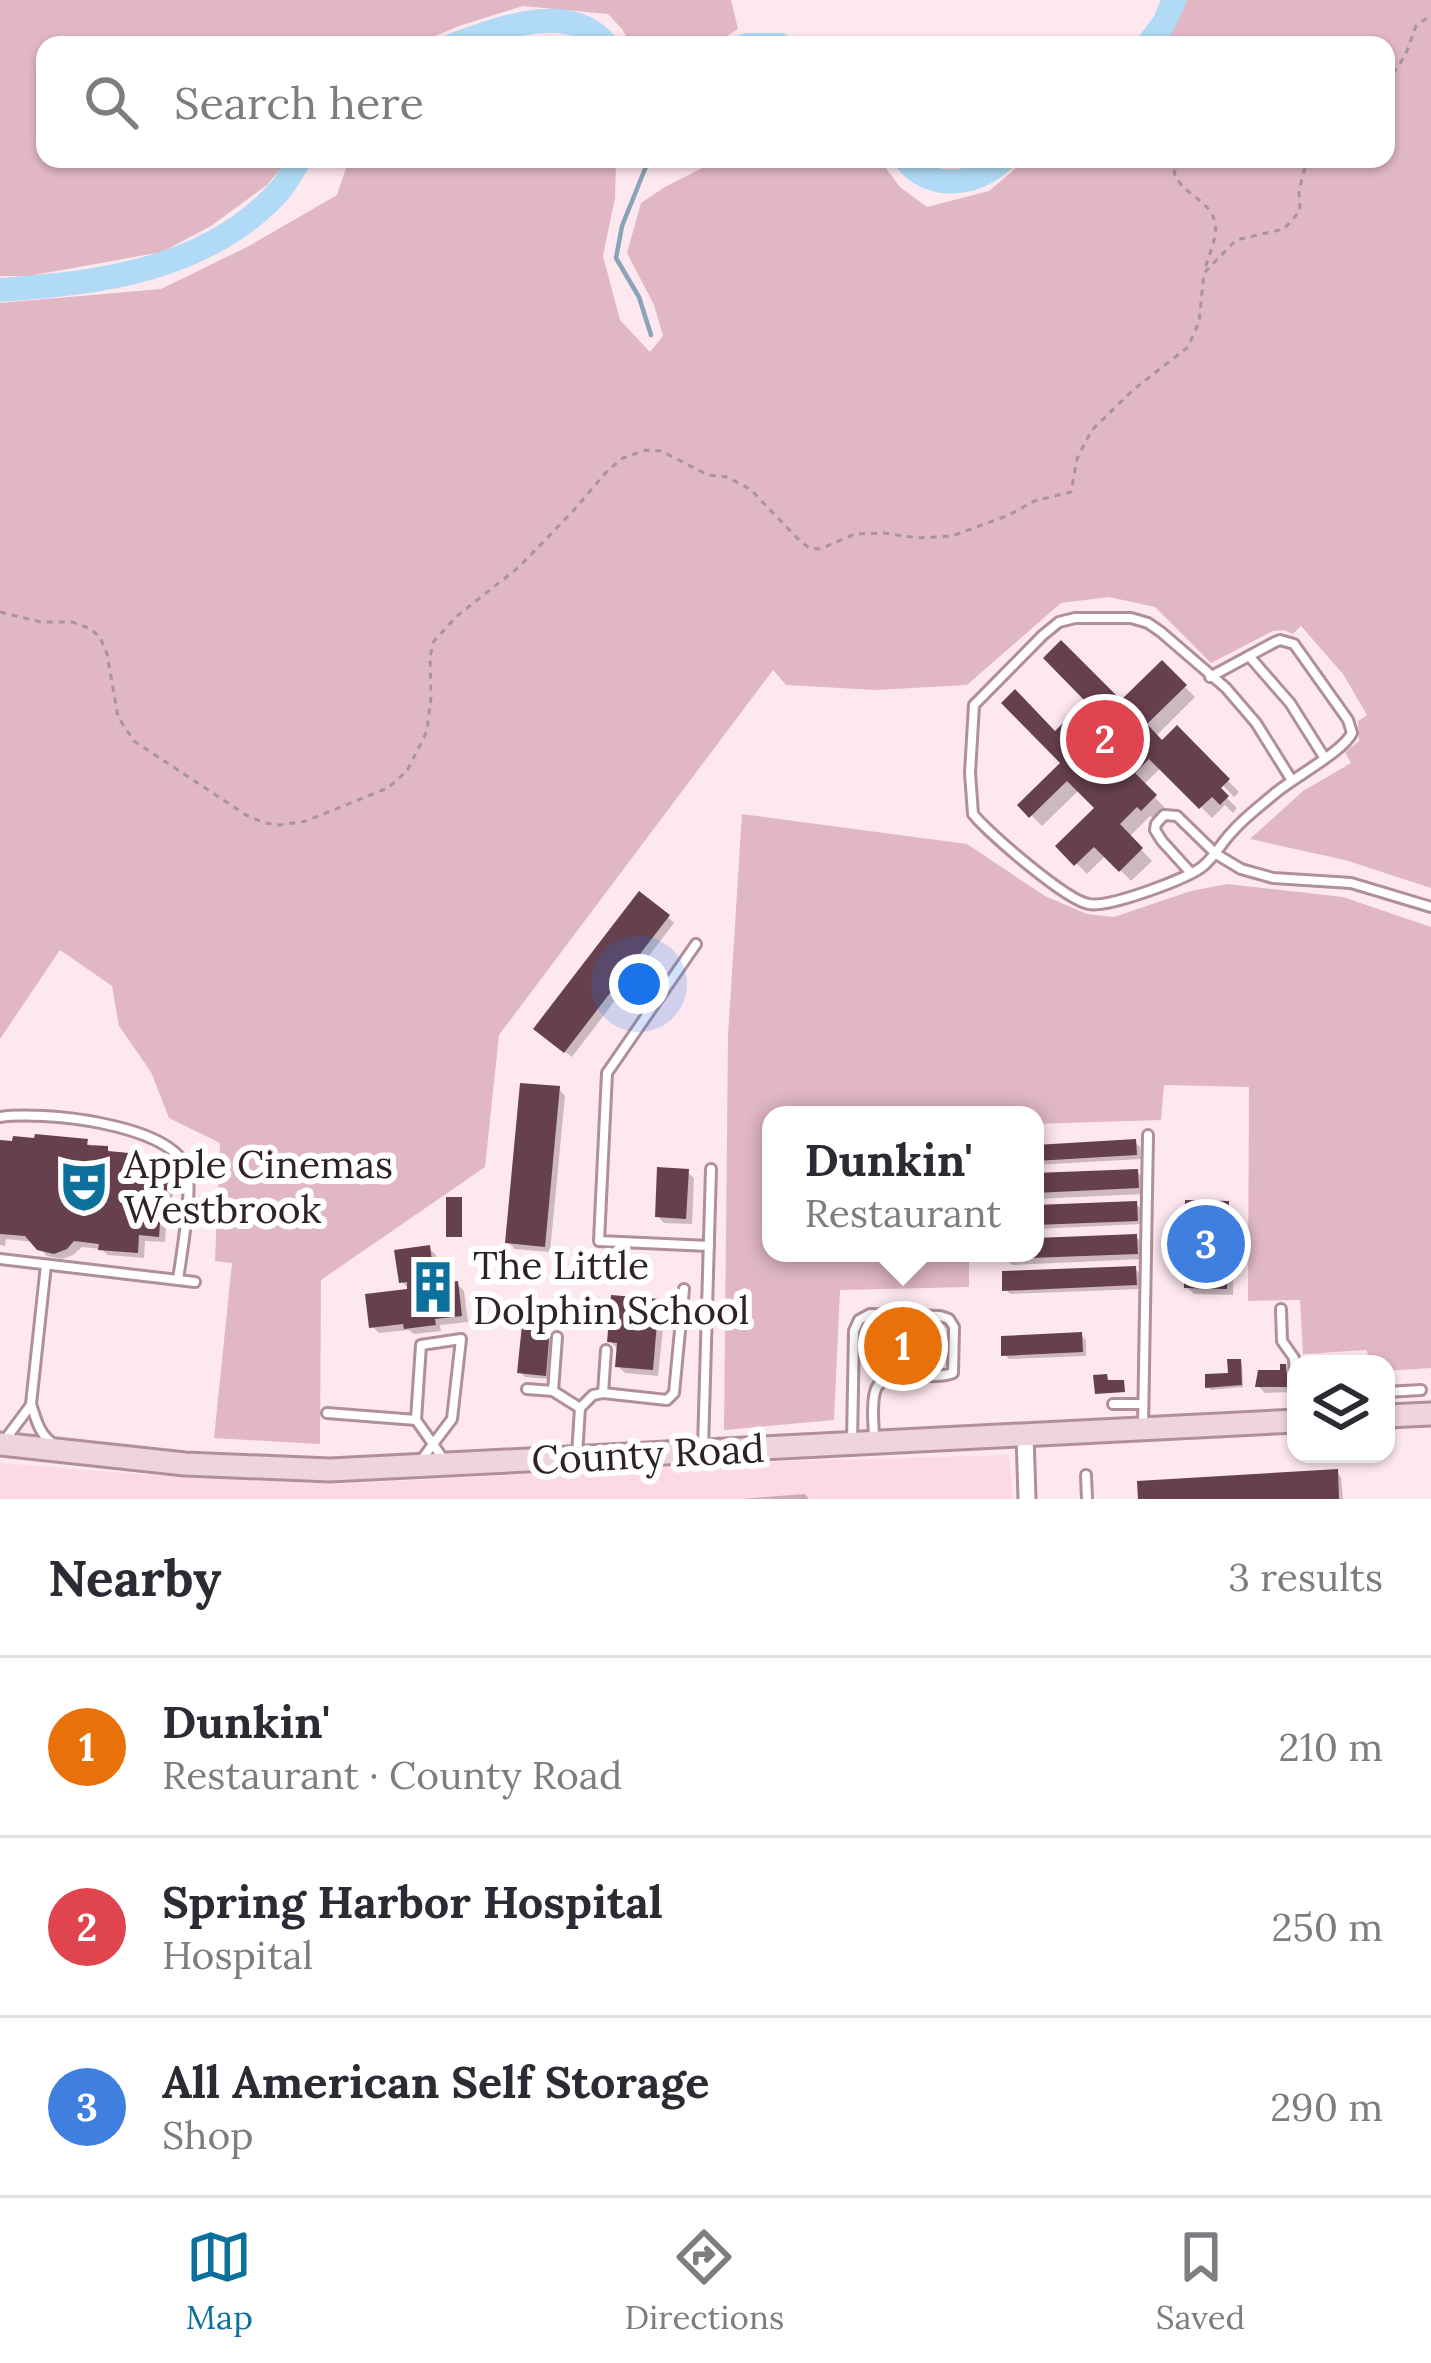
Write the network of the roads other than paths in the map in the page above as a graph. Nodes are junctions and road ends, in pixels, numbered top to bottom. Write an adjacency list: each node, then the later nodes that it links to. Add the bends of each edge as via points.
1 (1249, 656): 2 (lane); 3 (lane); 3 (lane, via 1280,640 1300,649 1352,727 1346,744)
2 (1210, 676): 4 (lane, via 1256,723); 6 (lane, via 1148,623 1075,618 1059,622 1009,668 974,705 971,720 973,814 1073,897 1104,903)
3 (1324, 758): 4 (lane)
4 (1291, 779): 5 (lane)
5 (1216, 854): 6 (lane); 6 (lane, via 1177,816 1164,815 1158,836); 7 (lane, via 1273,878 1351,883)
6 (1191, 873)
7 (1431, 907)
8 (696, 944): 12 (lane, via 607,1073 599,1241)
9 (0, 1117): 15 (lane, via 89,1120 177,1154 188,1170)
10 (1148, 1135): 27 (lane)
11 (711, 1169): 12 (lane)
12 (709, 1246): 42 (lane)
13 (0, 1259): 14 (lane)
14 (46, 1264): 15 (lane); 28 (lane)
15 (178, 1280): 16 (lane)
16 (195, 1282)
17 (684, 1289): 26 (lane, via 671,1397)
18 (1281, 1309): 21 (lane, via 1282,1341)
19 (557, 1337): 23 (lane)
20 (606, 1350): 26 (lane)
21 (1292, 1355)
22 (527, 1389): 23 (lane)
23 (553, 1390): 30 (lane)
24 (1421, 1390): 25 (lane)
25 (1395, 1391)
26 (602, 1393): 30 (lane)
27 (1143, 1403): 29 (lane); 36 (lane)
28 (32, 1404): 39 (lane); 41 (lane, via 44,1437)
29 (1113, 1404)
30 (580, 1408): 43 (lane)
31 (327, 1413): 34 (lane)
32 (1431, 1414): 33 (main road)
33 (1395, 1416)
34 (416, 1420): 40 (lane); 40 (lane, via 421,1346 461,1339 452,1418)
35 (1287, 1421): 36 (main road, County Road)
36 (1143, 1428): 37 (main road, County Road)
37 (1024, 1434): 38 (main road, County Road); 47 (street)
38 (863, 1442): 38 (lane, via 880,1381 953,1373 949,1319 859,1320); 42 (main road, County Road)
39 (1, 1444): 41 (main road, County Road)
40 (433, 1444): 44 (lane); 45 (lane)
41 (62, 1450): 45 (main road, County Road, via 184,1464)
42 (703, 1450): 43 (main road, County Road)
43 (576, 1456): 44 (main road, County Road)
44 (447, 1466): 45 (main road, County Road)
45 (416, 1467)
46 (1086, 1475): 48 (lane)
47 (1027, 1499)
48 (1087, 1499)

